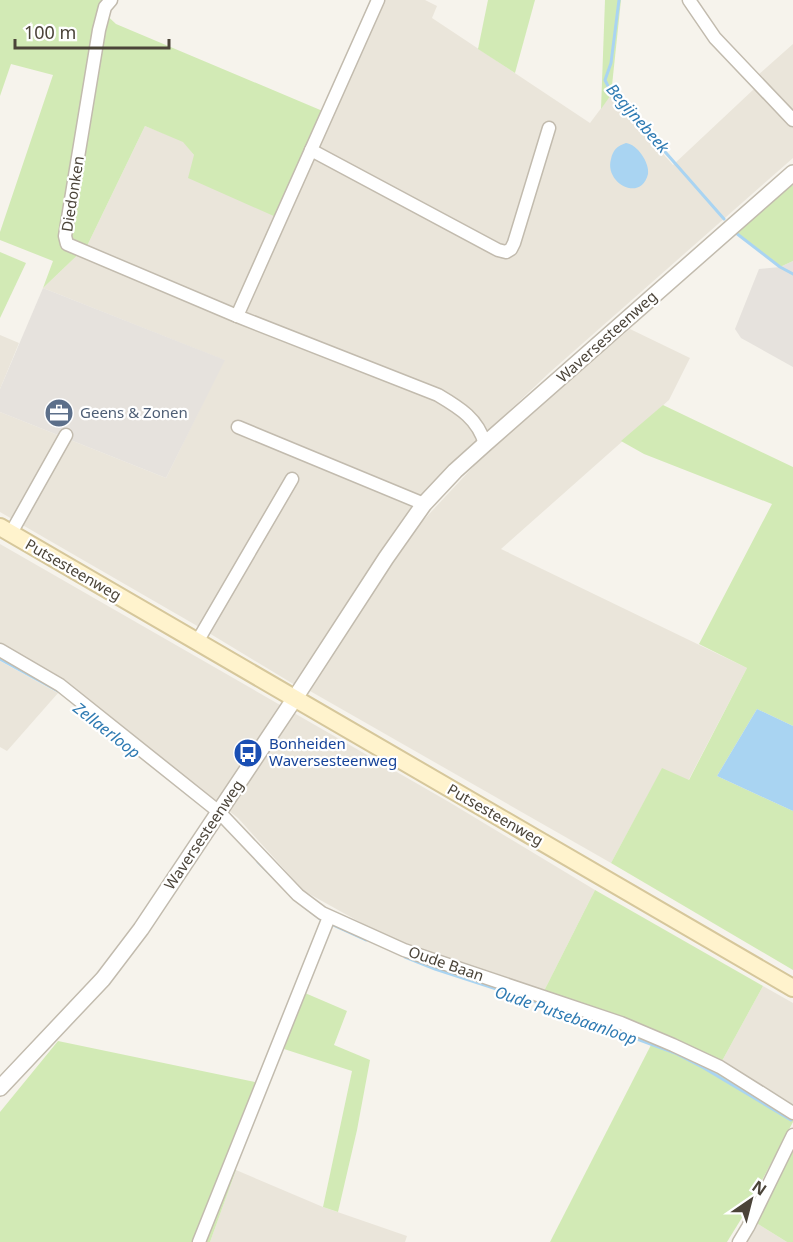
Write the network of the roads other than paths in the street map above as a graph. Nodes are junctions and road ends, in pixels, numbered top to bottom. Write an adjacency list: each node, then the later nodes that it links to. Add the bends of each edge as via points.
1 (111, 0): 8 (street, Diedonken, via 99,30 65,236 67,244)
2 (378, 0): 6 (street)
3 (690, 0): 4 (street, via 727,52)
4 (793, 120)
5 (549, 128): 6 (street, via 514,243 506,252)
6 (311, 150): 8 (street)
7 (793, 173): 11 (street, Waversesteenweg)
8 (237, 316): 11 (street, Diedonken, via 438,395 471,418)
9 (238, 427): 13 (street)
10 (66, 435): 14 (street, Putsesteenweg)
11 (485, 444): 13 (street, Waversesteenweg)
12 (292, 479): 15 (street)
13 (424, 504): 17 (street, Waversesteenweg)
14 (6, 530): 15 (main road, Putsesteenweg)
15 (197, 642): 17 (main road, Putsesteenweg)
16 (0, 650): 18 (street, Oude Baan, via 60,685)
17 (295, 698): 18 (street, Waversesteenweg); 20 (main road, Putsesteenweg)
18 (219, 813): 19 (street, Oude Baan, via 298,895); 21 (street, Waversesteenweg, via 103,979)
19 (329, 917): 22 (street, Oude Baan, via 404,950 621,1023 720,1067); 24 (street)
20 (793, 988)
21 (0, 1088)
22 (793, 1113)
23 (793, 1135): 25 (street)
24 (199, 1242)
25 (739, 1242)

